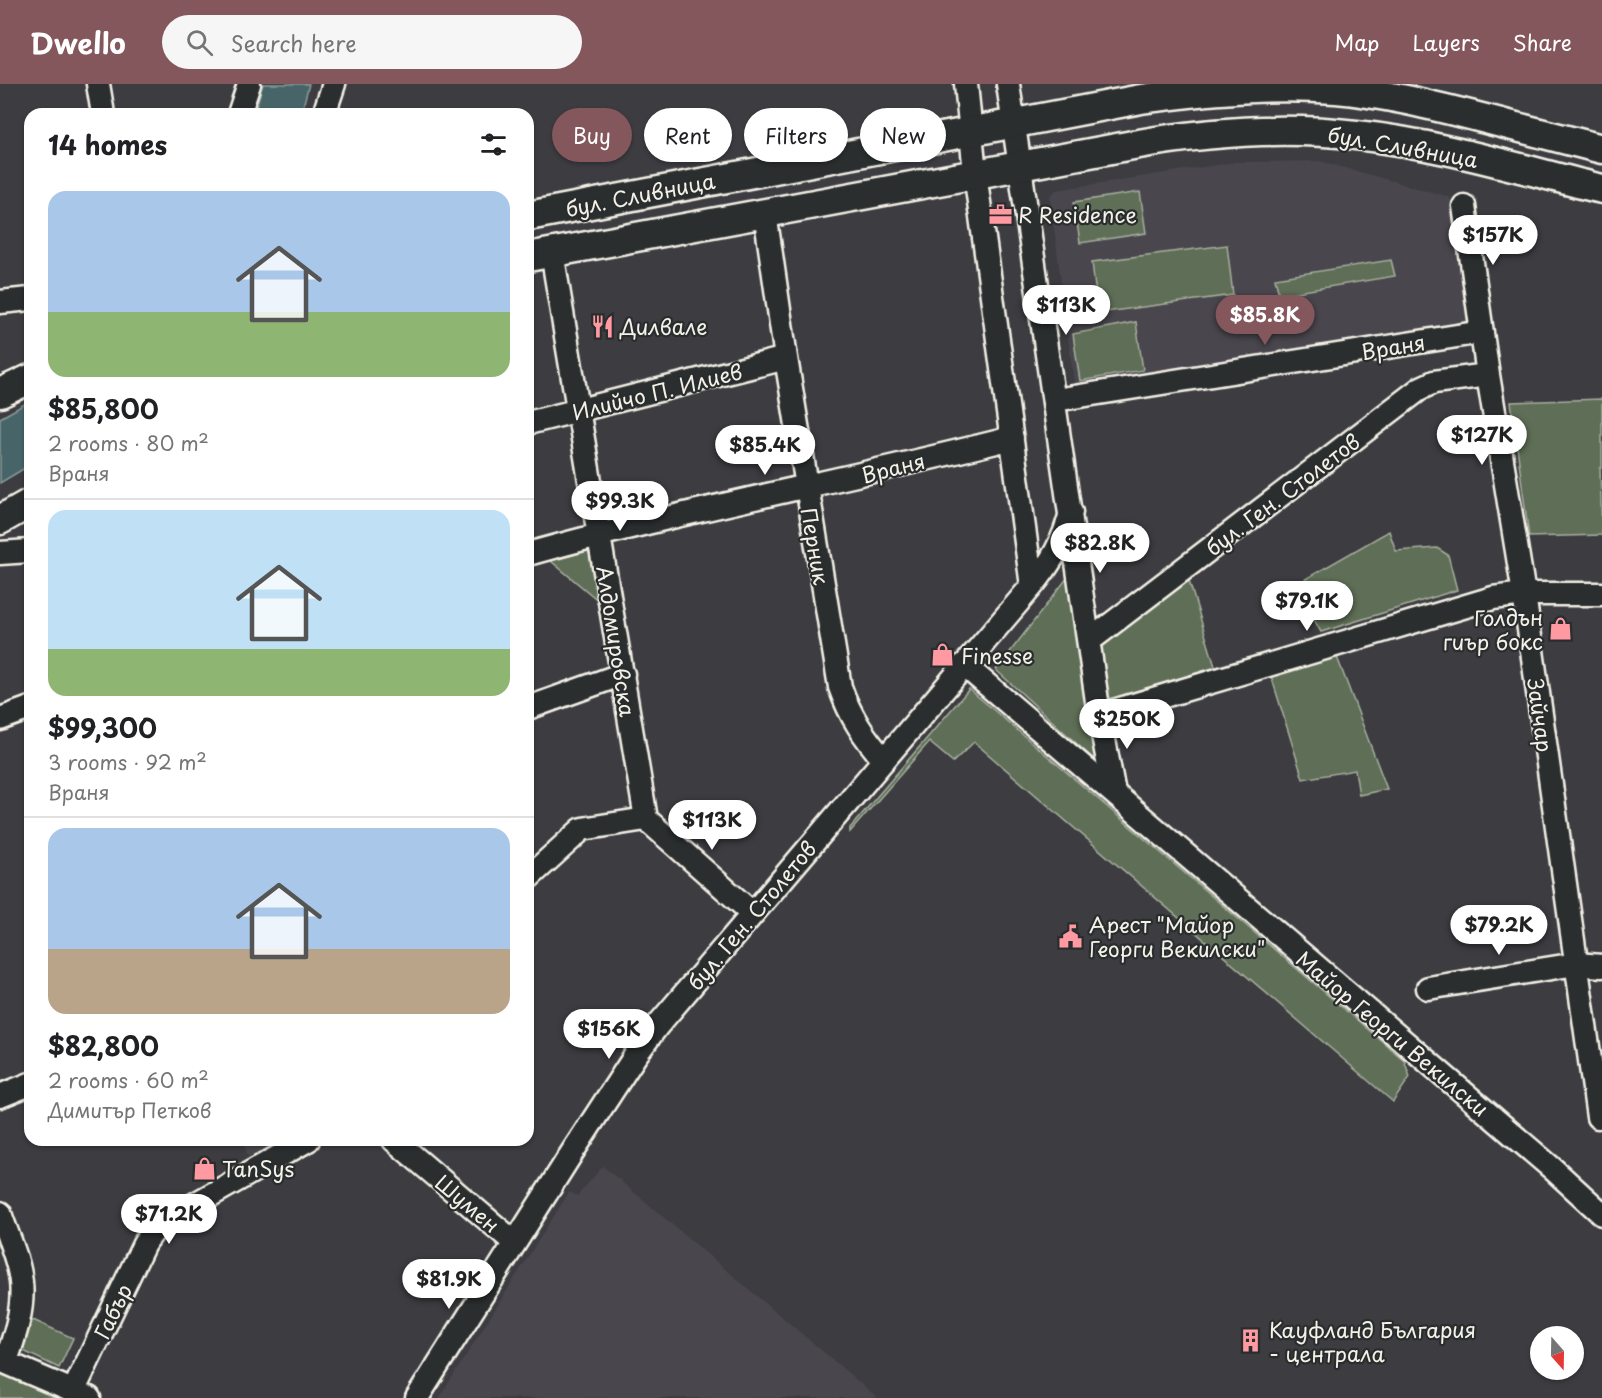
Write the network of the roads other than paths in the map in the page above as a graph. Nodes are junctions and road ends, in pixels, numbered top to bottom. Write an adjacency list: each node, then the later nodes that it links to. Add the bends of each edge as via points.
1 (98, 84): 9 (street)
2 (249, 84): 10 (street)
3 (334, 84): 11 (street)
4 (966, 84): 13 (street)
5 (1008, 84): 12 (street)
6 (1369, 84): 8 (street)
7 (1233, 86): 8 (main road, бул. Сливница); 12 (main road, бул. Сливница)
8 (1338, 89): 14 (main road, бул. Сливница, via 1424,104)
9 (102, 108)
10 (241, 108)
11 (326, 108)
12 (1013, 123): 13 (main road, бул. Сливница); 15 (street)
13 (971, 131): 16 (street); 20 (main road, бул. Сливница)
14 (1602, 149)
15 (1020, 166): 16 (main road, бул. Сливница); 17 (main road, бул. Сливница, via 1174,138 1239,131 1319,132 1423,145); 29 (street)
16 (975, 173): 19 (main road, бул. Сливница); 32 (street)
17 (1602, 189)
18 (1464, 206): 24 (street, Зайчар)
19 (765, 213): 21 (main road, бул. Сливница); 25 (street, Перник)
20 (534, 215)
21 (540, 254): 30 (street, Алдомировска)
22 (24, 299): 23 (street)
23 (0, 302)
24 (1482, 332): 26 (street, Зайчар); 29 (street, Враня)
25 (786, 358): 30 (street, Илийчо П. Илиев); 33 (street, Перник)
26 (1488, 375): 42 (street, Зайчар); 44 (street, бул. Ген. Столетов, via 1434,382 1421,388)
27 (24, 382): 28 (main road)
28 (0, 393)
29 (1055, 400): 35 (street)
30 (577, 412): 31 (street, Илийчо П. Илиев); 37 (street, Алдомировска)
31 (534, 422)
32 (1012, 438): 33 (street, Враня); 41 (street)
33 (806, 488): 37 (street, Враня); 51 (street, Перник, via 840,687 857,726)
34 (24, 506): 36 (main road)
35 (1071, 512): 41 (street, бул. Ген. Столетов, via 1058,549); 44 (street)
36 (0, 520)
37 (600, 534): 39 (street, Враня); 46 (street, Алдомировска)
38 (24, 551): 40 (street)
39 (534, 552)
40 (0, 553)
41 (1032, 586): 45 (street, бул. Ген. Столетов)
42 (1524, 594): 43 (street); 49 (street, via 1493,598); 56 (street, Зайчар)
43 (1602, 594)
44 (1089, 641): 49 (street)
45 (964, 665): 51 (street, бул. Ген. Столетов); 52 (street, Майор Георги Векилски)
46 (622, 674): 47 (street); 53 (street, Алдомировска)
47 (534, 706)
48 (24, 710): 50 (street)
49 (1100, 715): 52 (street)
50 (0, 719)
51 (884, 760): 55 (street, бул. Ген. Столетов)
52 (1114, 793): 65 (street, Майор Георги Векилски)
53 (646, 819): 54 (street, via 582,830); 55 (street)
54 (534, 872)
55 (752, 913): 66 (street, бул. Ген. Столетов, via 635,1056)
56 (1576, 964): 57 (street); 58 (street); 61 (street, Зайчар)
57 (1602, 966)
58 (1428, 988)
59 (24, 1086): 60 (street)
60 (0, 1096)
61 (1598, 1117)
62 (297, 1146): 68 (street, Габър, via 165,1221 153,1232 144,1244)
63 (401, 1146): 66 (street, Шумен)
64 (0, 1213): 67 (street, via 17,1263 22,1295 15,1333)
65 (1602, 1214)
66 (515, 1244): 69 (street, бул. Ген. Столетов)
67 (3, 1360): 68 (street)
68 (81, 1395)
69 (417, 1398)

